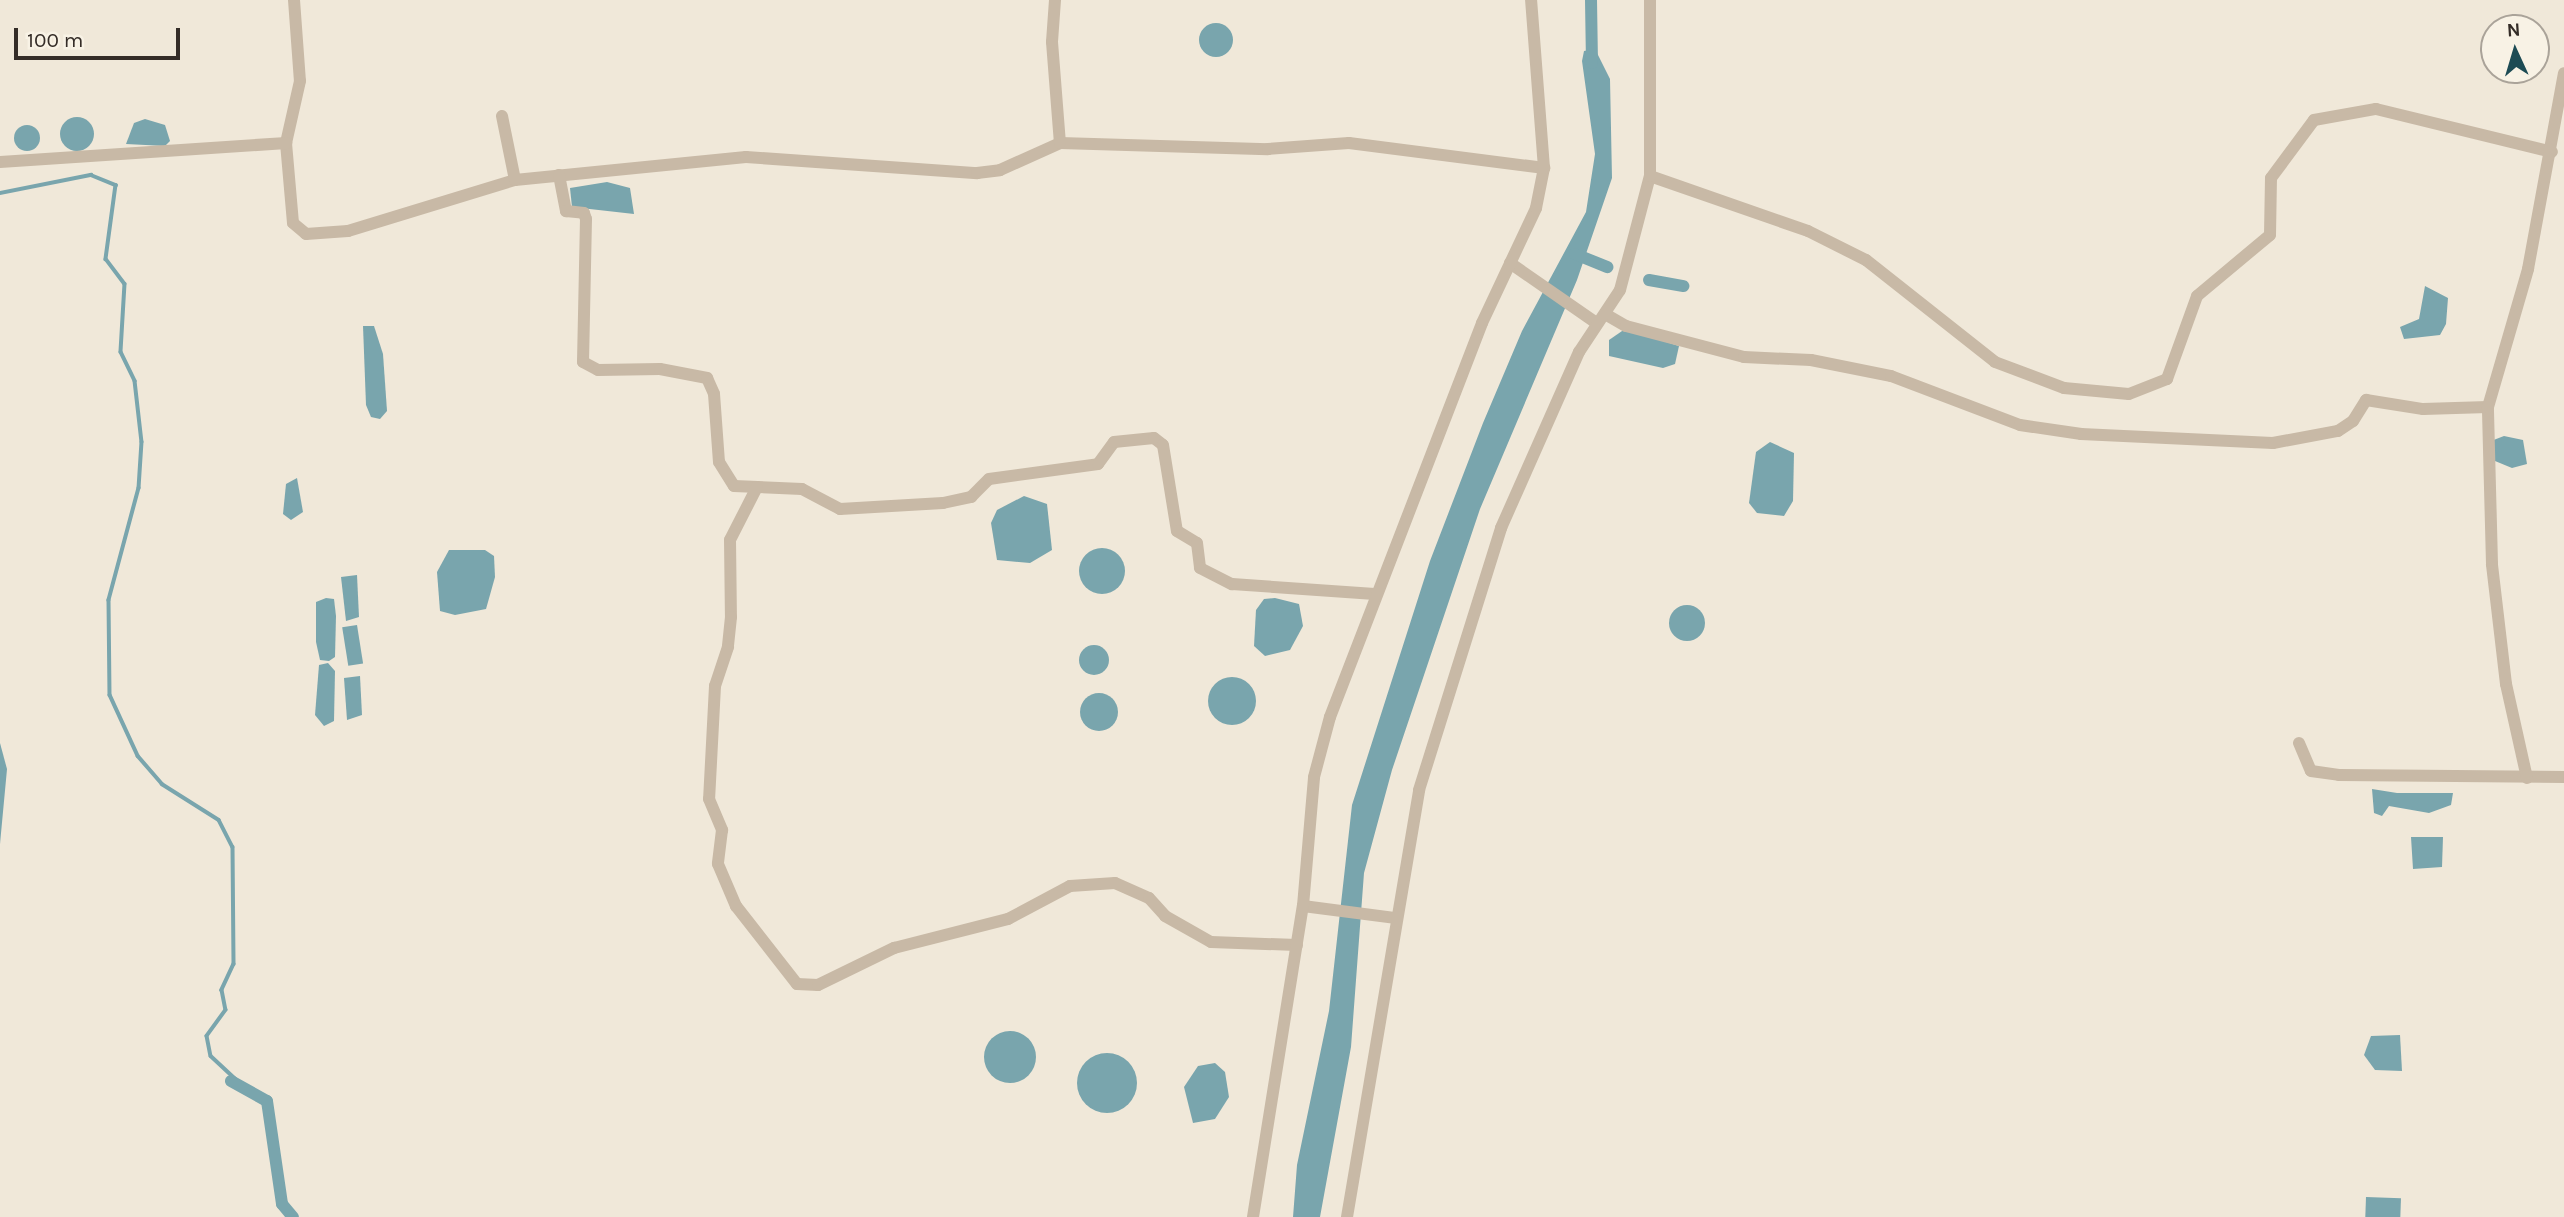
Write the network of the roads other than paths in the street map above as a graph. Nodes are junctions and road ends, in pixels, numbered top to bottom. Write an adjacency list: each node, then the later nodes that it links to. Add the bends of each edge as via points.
1 (294, 0): 7 (street, via 300,81)
2 (1055, 0): 8 (street, via 1052,42)
3 (1531, 0): 11 (street)
4 (1650, 0): 13 (street)
5 (2564, 73): 9 (street)
6 (502, 116): 14 (street)
7 (286, 143): 10 (street); 14 (street, via 293,223 306,234 348,231)
8 (1060, 143): 11 (street, via 1268,149 1349,143); 12 (street, via 1000,170 977,173 746,157)
9 (2552, 152): 13 (street, via 2376,109 2314,120 2271,178 2270,235 2197,296 2167,379 2129,394 2064,388 1995,362 1866,260 1808,230); 17 (street, via 2528,269)
10 (0, 162)
11 (1544, 168): 15 (street, via 1536,208)
12 (558, 175): 14 (street); 18 (street, via 566,211 584,213 586,219 583,362 598,370 660,369 707,378 715,394 719,462 734,486)
13 (1650, 176): 16 (street, via 1620,290)
14 (515, 180)
15 (1510, 263): 16 (street); 19 (street)
16 (1600, 318): 17 (street, via 1744,357 1811,360 1891,376 2020,425 2081,434 2273,443 2338,431 2353,421 2366,400 2423,409); 24 (street, via 1501,528 1419,790)
17 (2488, 407): 22 (street, via 2492,564 2506,684)
18 (757, 487): 19 (street, via 802,489 840,509 943,503 971,497 989,479 1098,464 1114,442 1154,438 1163,445 1177,531 1197,543 1200,568 1232,584); 25 (street, via 730,540 731,617 728,647 715,686 709,799 722,830 718,864 736,906 797,984 818,985 894,948 1008,919 1070,886 1115,883 1149,898 1174,922 1211,942)
19 (1375, 594): 23 (street, via 1314,777)
20 (2299, 743): 22 (street, via 2311,771)
21 (2564, 776): 22 (street)
22 (2527, 778)
23 (1303, 906): 24 (street); 25 (street)
24 (1396, 918): 27 (street)
25 (1297, 945): 26 (street)
26 (1253, 1217)
27 (1347, 1217)

